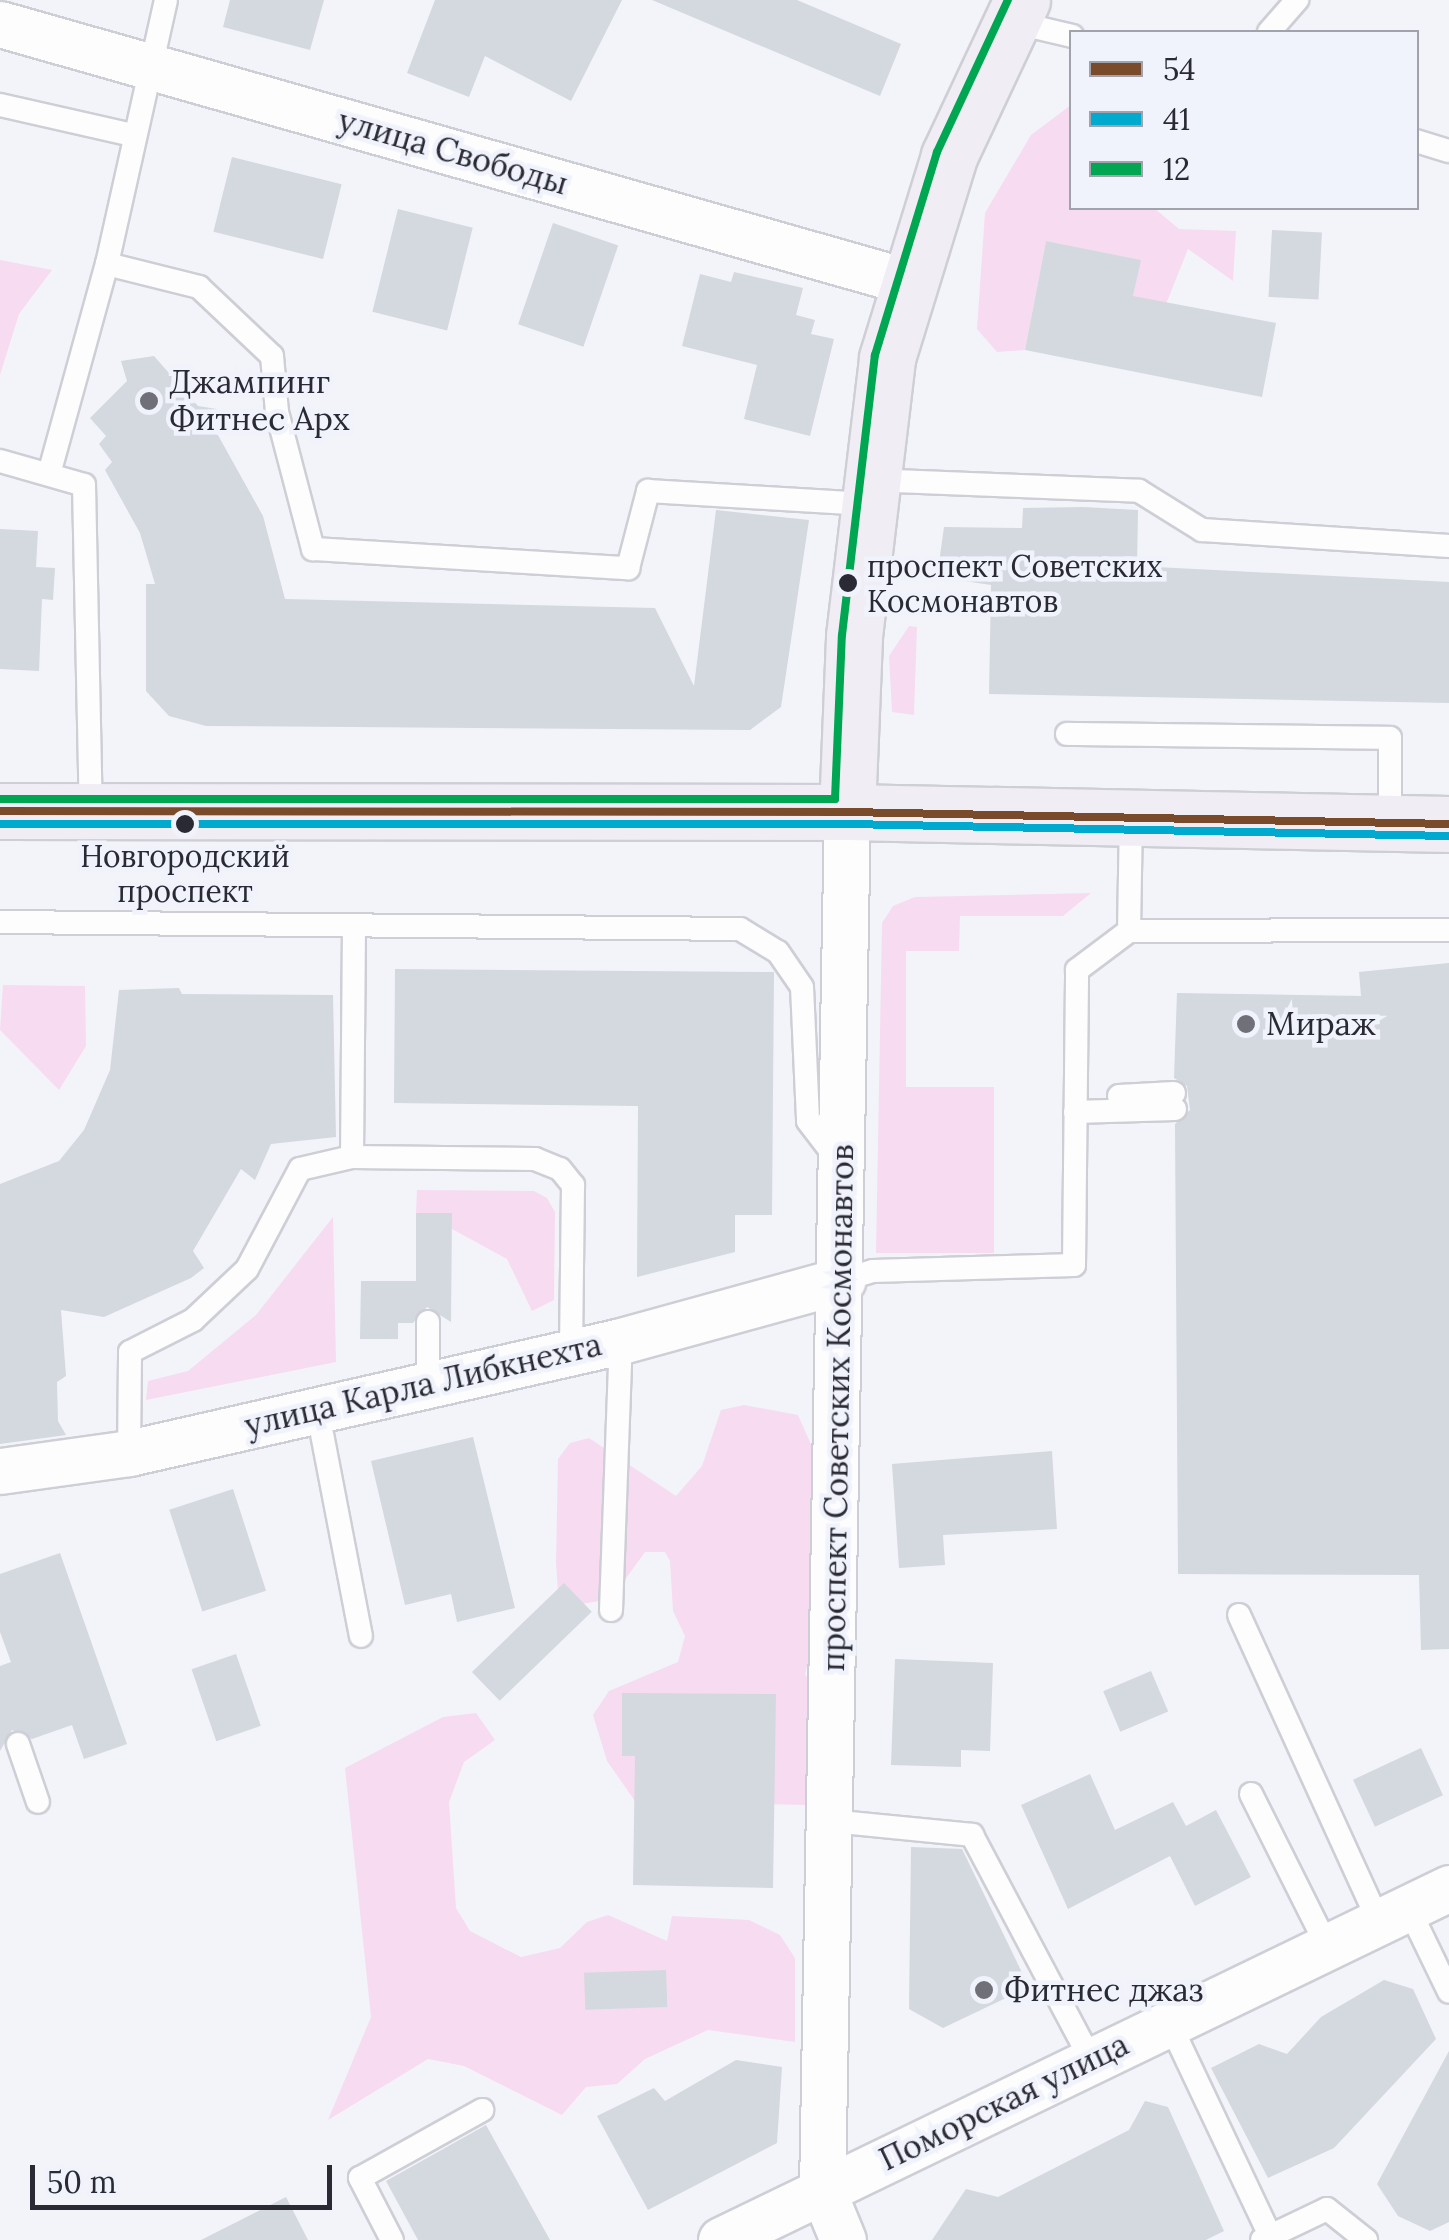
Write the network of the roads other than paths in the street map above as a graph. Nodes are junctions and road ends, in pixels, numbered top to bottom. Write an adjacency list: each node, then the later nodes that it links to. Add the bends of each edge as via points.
1 (166, 0): 7 (lane)
2 (1297, 0): 5 (lane)
3 (1016, 11): 6 (lane); 13 (main road, проспект Советских Космонавтов, via 976,88)
4 (0, 24): 7 (street, улица Свободы)
5 (1271, 30)
6 (1069, 35)
7 (149, 65): 9 (lane); 13 (street, улица Свободы)
8 (0, 105): 9 (lane)
9 (132, 135): 12 (lane)
10 (1419, 142): 11 (lane)
11 (1449, 151)
12 (107, 264): 15 (lane); 16 (lane, via 199,287 272,356 277,412 313,549 628,568 648,492)
13 (905, 280): 16 (main road, проспект Советских Космонавтов)
14 (0, 461): 15 (lane)
15 (49, 474): 20 (lane, via 84,484)
16 (869, 492): 17 (lane, via 1139,491 1202,530); 21 (main road, проспект Советских Космонавтов)
17 (1449, 546)
18 (1067, 734): 23 (lane, via 1390,738)
19 (0, 811): 20 (main road)
20 (91, 812): 21 (main road)
21 (847, 812): 22 (main road); 32 (street, проспект Советских Космонавтов)
22 (1131, 820): 23 (main road); 28 (lane)
23 (1390, 822): 24 (main road)
24 (1449, 824)
25 (0, 922): 26 (lane)
26 (354, 925): 31 (lane); 32 (lane, via 740,928 760,938 802,987 808,1122)
27 (1449, 930): 28 (lane)
28 (1129, 931): 30 (lane, via 1077,970)
29 (1174, 1101): 30 (lane)
30 (1075, 1106): 33 (lane, via 1074,1265 873,1271)
31 (352, 1157): 36 (lane, via 535,1159 560,1169 573,1185); 39 (lane, via 300,1169 247,1269 193,1320 130,1352)
32 (844, 1168): 33 (street, проспект Советских Космонавтов)
33 (843, 1280): 35 (street, улица Карла Либкнехта); 47 (street, проспект Советских Космонавтов)
34 (428, 1322): 37 (lane)
35 (621, 1340): 36 (street, улица Карла Либкнехта); 41 (lane)
36 (571, 1352): 37 (street, улица Карла Либкнехта)
37 (428, 1384): 38 (street, улица Карла Либкнехта)
38 (317, 1408): 39 (street, улица Карла Либкнехта); 43 (lane)
39 (129, 1453): 40 (street, улица Карла Либкнехта)
40 (0, 1471)
41 (611, 1610)
42 (1239, 1615): 49 (lane)
43 (360, 1636)
44 (18, 1744): 46 (lane)
45 (1252, 1794): 50 (lane)
46 (38, 1802)
47 (830, 1821): 53 (lane, via 972,1835); 55 (street, проспект Советских Космонавтов)
48 (1449, 1888): 49 (street, Поморская улица)
49 (1394, 1915): 50 (street, Поморская улица); 51 (lane)
50 (1327, 1946): 52 (street, Поморская улица)
51 (1449, 1992)
52 (1169, 2022): 53 (street, Поморская улица); 56 (lane)
53 (1091, 2060): 55 (street, Поморская улица)
54 (482, 2110): 57 (lane, via 360,2178)
55 (822, 2189): 58 (street, Поморская улица); 59 (street, проспект Советских Космонавтов)
56 (1265, 2236): 60 (lane, via 1327,2210)
57 (392, 2240)
58 (721, 2240)
59 (844, 2240)
60 (1366, 2240)

